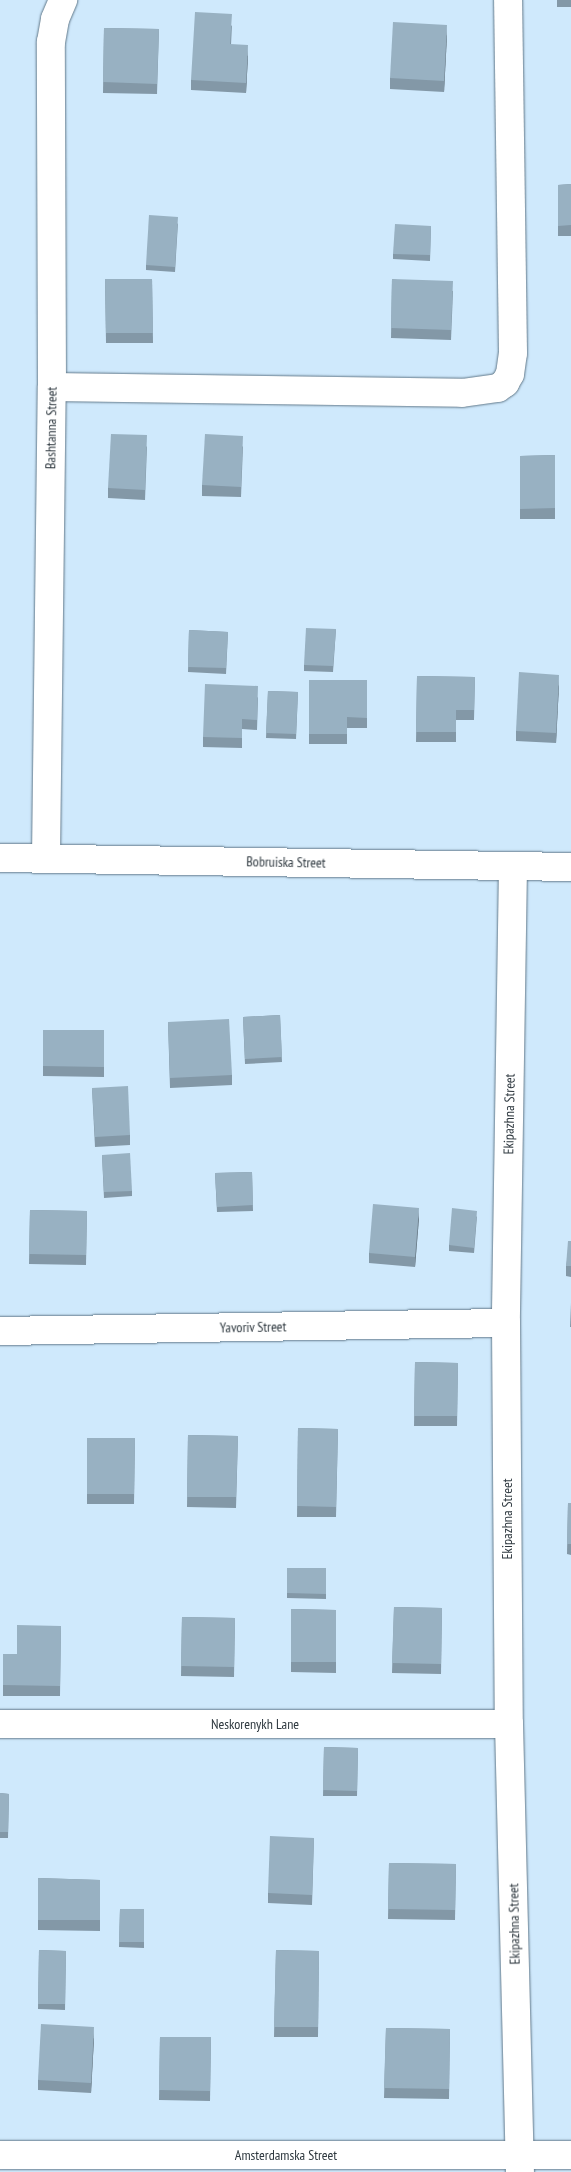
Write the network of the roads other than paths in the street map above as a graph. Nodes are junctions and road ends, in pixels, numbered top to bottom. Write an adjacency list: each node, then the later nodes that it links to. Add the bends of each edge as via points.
1 (63, 0): 3 (street, Bashtanna Street, via 51,42)
2 (508, 0): 3 (street, via 513,353 510,374 505,383 498,388 462,393)
3 (52, 388): 4 (street, Bashtanna Street)
4 (46, 857): 5 (street, Bobruiska Street); 6 (street, Bobruiska Street)
5 (0, 858)
6 (513, 866): 7 (street, Bobruiska Street); 8 (street, Ekipazhna Street)
7 (571, 867)
8 (506, 1323): 9 (street, Yavoriv Street); 11 (street, Ekipazhna Street)
9 (0, 1331)
10 (0, 1724): 11 (street, Neskorenykh Lane)
11 (509, 1724): 14 (street, Ekipazhna Street)
12 (0, 2155): 14 (street, Amsterdamska Street)
13 (571, 2155): 14 (street, Amsterdamska Street)
14 (520, 2164)

